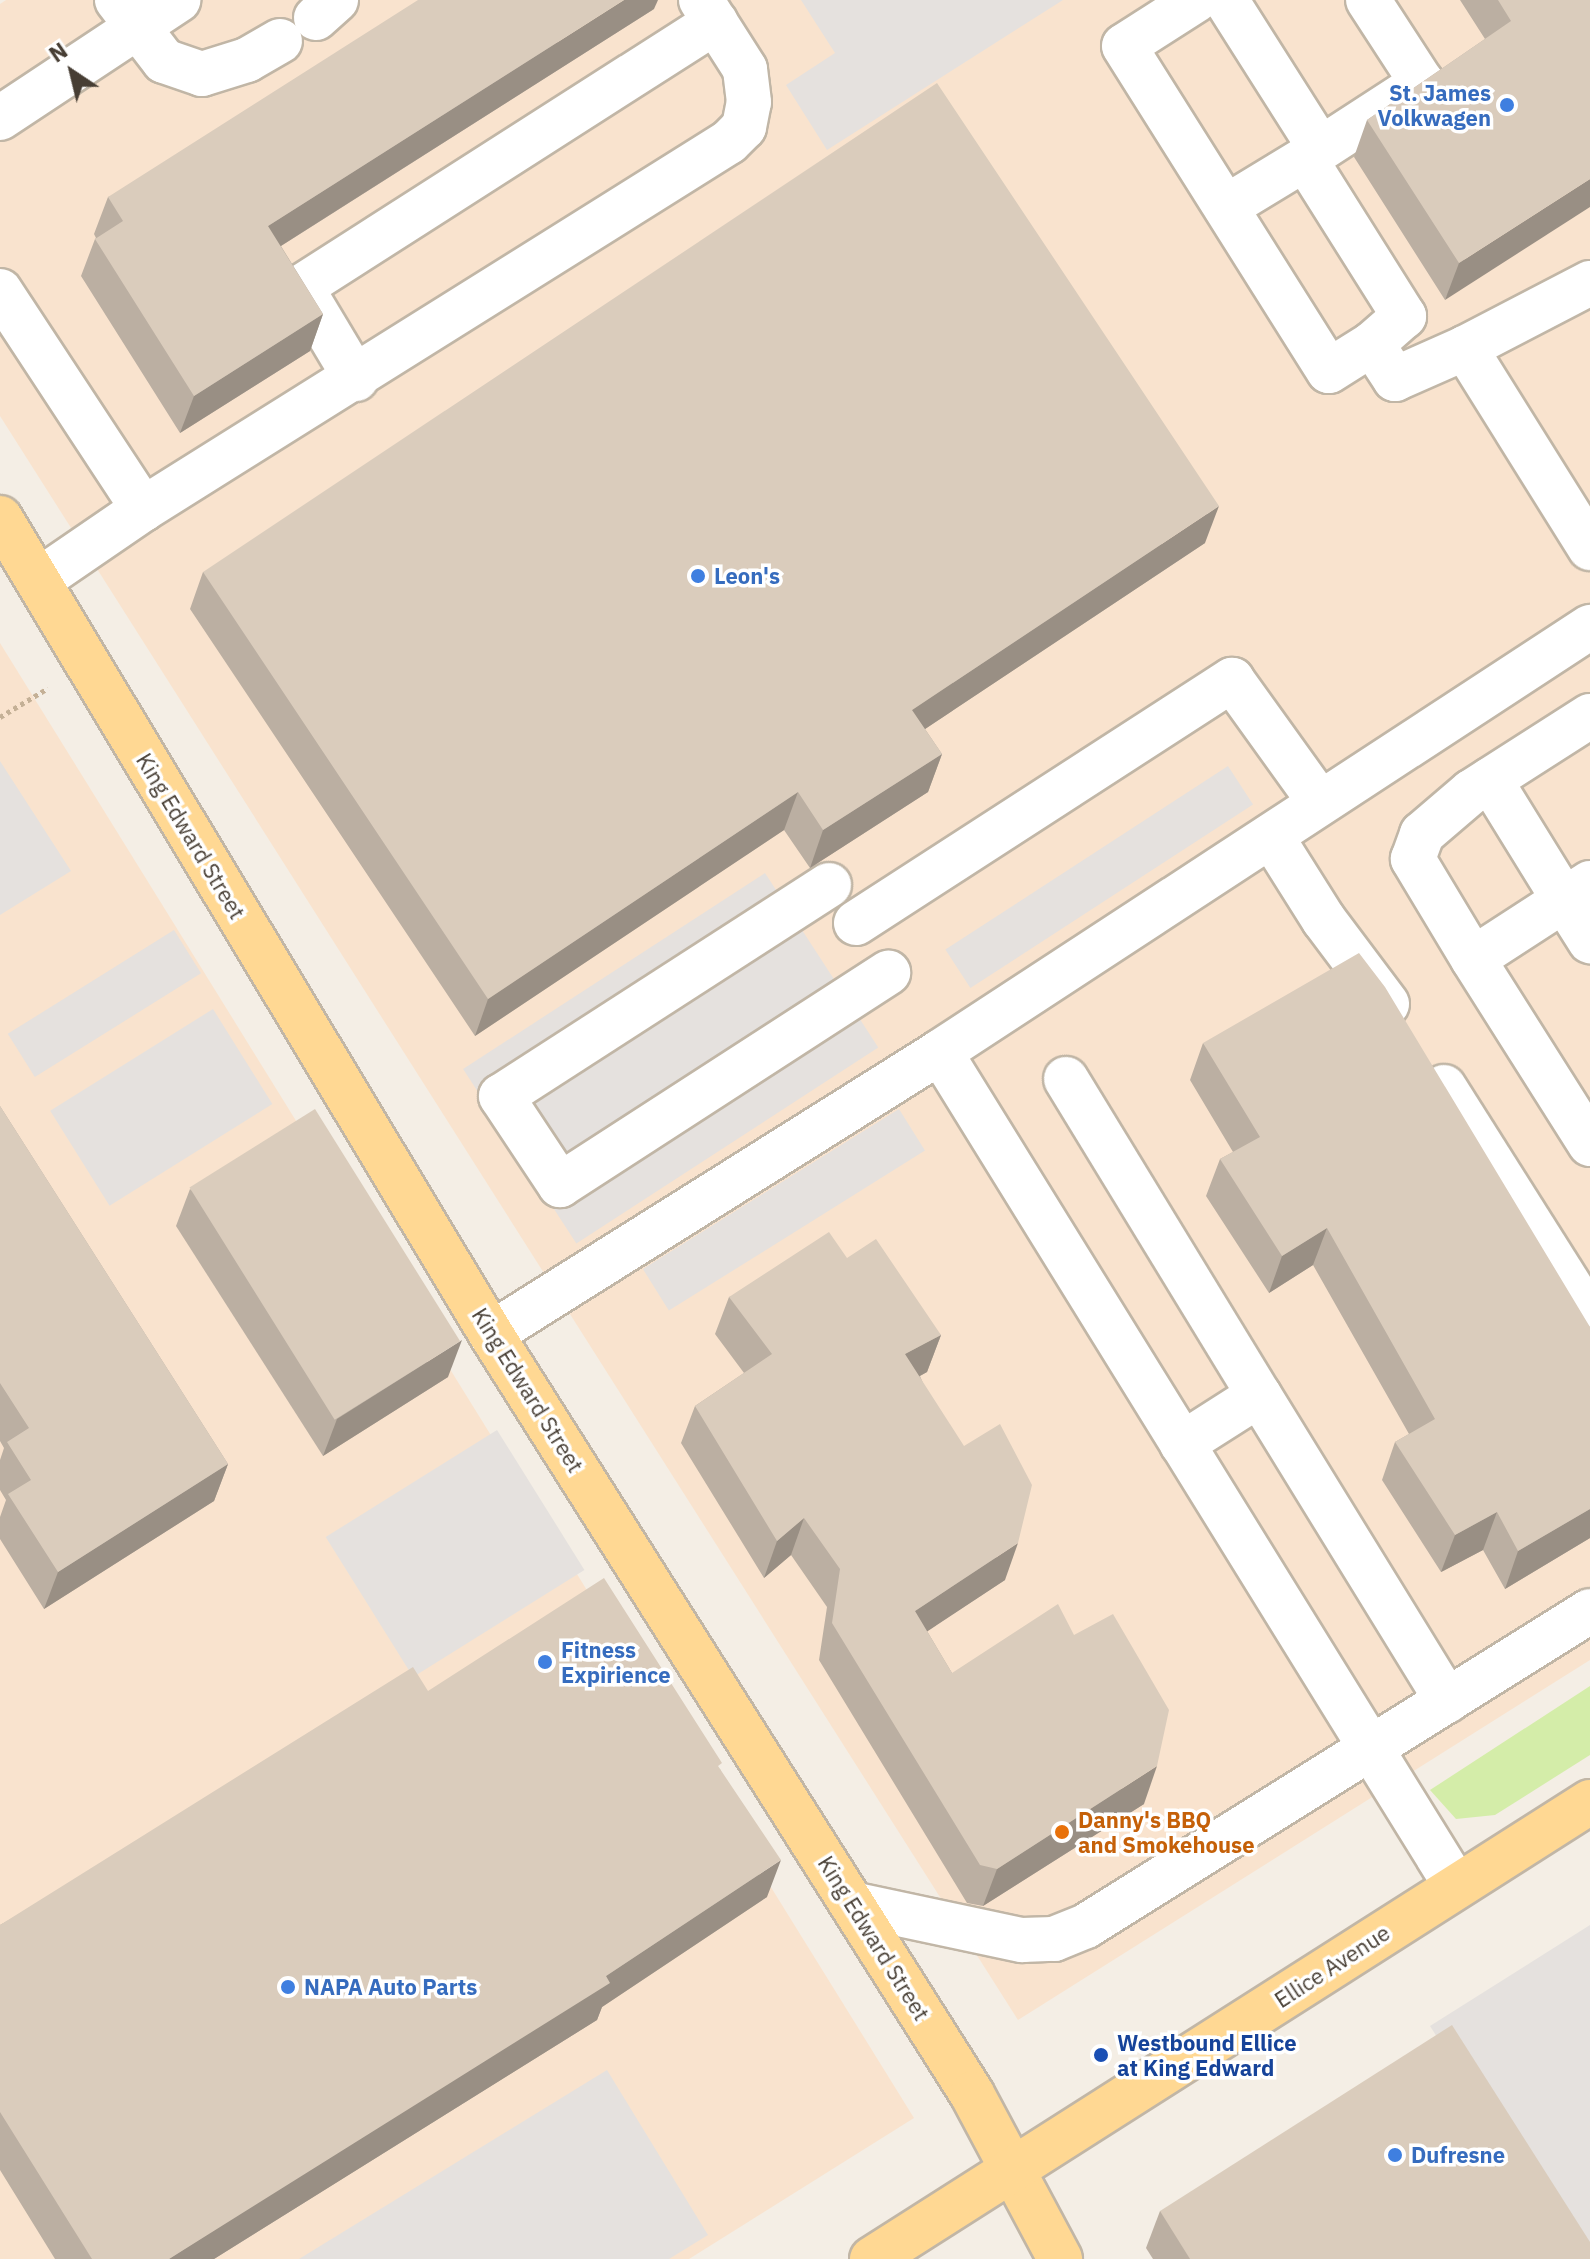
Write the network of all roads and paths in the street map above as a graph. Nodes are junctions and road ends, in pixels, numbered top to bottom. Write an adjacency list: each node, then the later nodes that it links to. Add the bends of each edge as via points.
1 (178, 0): 6 (lane)
2 (1196, 0): 10 (lane, via 1124,46)
3 (1226, 0): 9 (lane)
4 (1368, 0): 9 (lane, via 1422,83)
5 (709, 11): 15 (lane, via 745,69 749,102 744,127 729,142); 15 (lane, via 301,287)
6 (126, 14): 7 (lane, via 164,61 202,74 247,60); 8 (lane)
7 (280, 41)
8 (0, 118)
9 (1313, 154): 10 (lane); 13 (lane, via 1404,316)
10 (1226, 207): 13 (lane, via 1329,371)
11 (0, 291): 17 (lane)
12 (1585, 297): 14 (lane)
13 (1372, 344): 14 (lane, via 1395,379)
14 (1465, 348): 16 (lane)
15 (356, 379): 17 (lane)
16 (1578, 501): 19 (lane)
17 (143, 509): 20 (lane)
18 (0, 518): 20 (main road, King Edward Street)
19 (1590, 548)
20 (38, 581): 38 (main road, King Edward Street)
21 (1590, 627): 26 (lane)
22 (48, 688): 24 (path)
23 (1590, 716): 25 (lane)
24 (0, 717)
25 (1490, 780): 29 (lane); 32 (lane, via 1422,834 1413,859)
26 (1319, 801): 27 (lane); 30 (lane, via 1232,680)
27 (1271, 836): 34 (lane); 37 (lane, via 1324,920 1418,1046)
28 (829, 885): 33 (lane, via 501,1096 560,1185)
29 (1577, 892): 31 (lane); 32 (lane)
30 (856, 923)
31 (1590, 941)
32 (1473, 959): 36 (lane)
33 (888, 973)
34 (940, 1052): 38 (lane); 40 (lane)
35 (1066, 1079): 39 (lane)
36 (1590, 1144)
37 (1590, 1318)
38 (491, 1334): 46 (main road, King Edward Street)
39 (1259, 1395): 40 (lane); 42 (lane)
40 (1182, 1444): 43 (lane)
41 (1590, 1611): 42 (lane)
42 (1447, 1701): 43 (lane)
43 (1370, 1749): 45 (lane); 46 (lane, via 1086,1926 1054,1939 1022,1940)
44 (1590, 1802): 45 (main road, Ellice Avenue)
45 (1456, 1886): 47 (main road, Ellice Avenue)
46 (852, 1904): 47 (main road, King Edward Street, via 972,2094)
47 (1011, 2172): 48 (main road, Ellice Avenue); 49 (main road, King Edward Street)
48 (872, 2259)
49 (1060, 2259)

